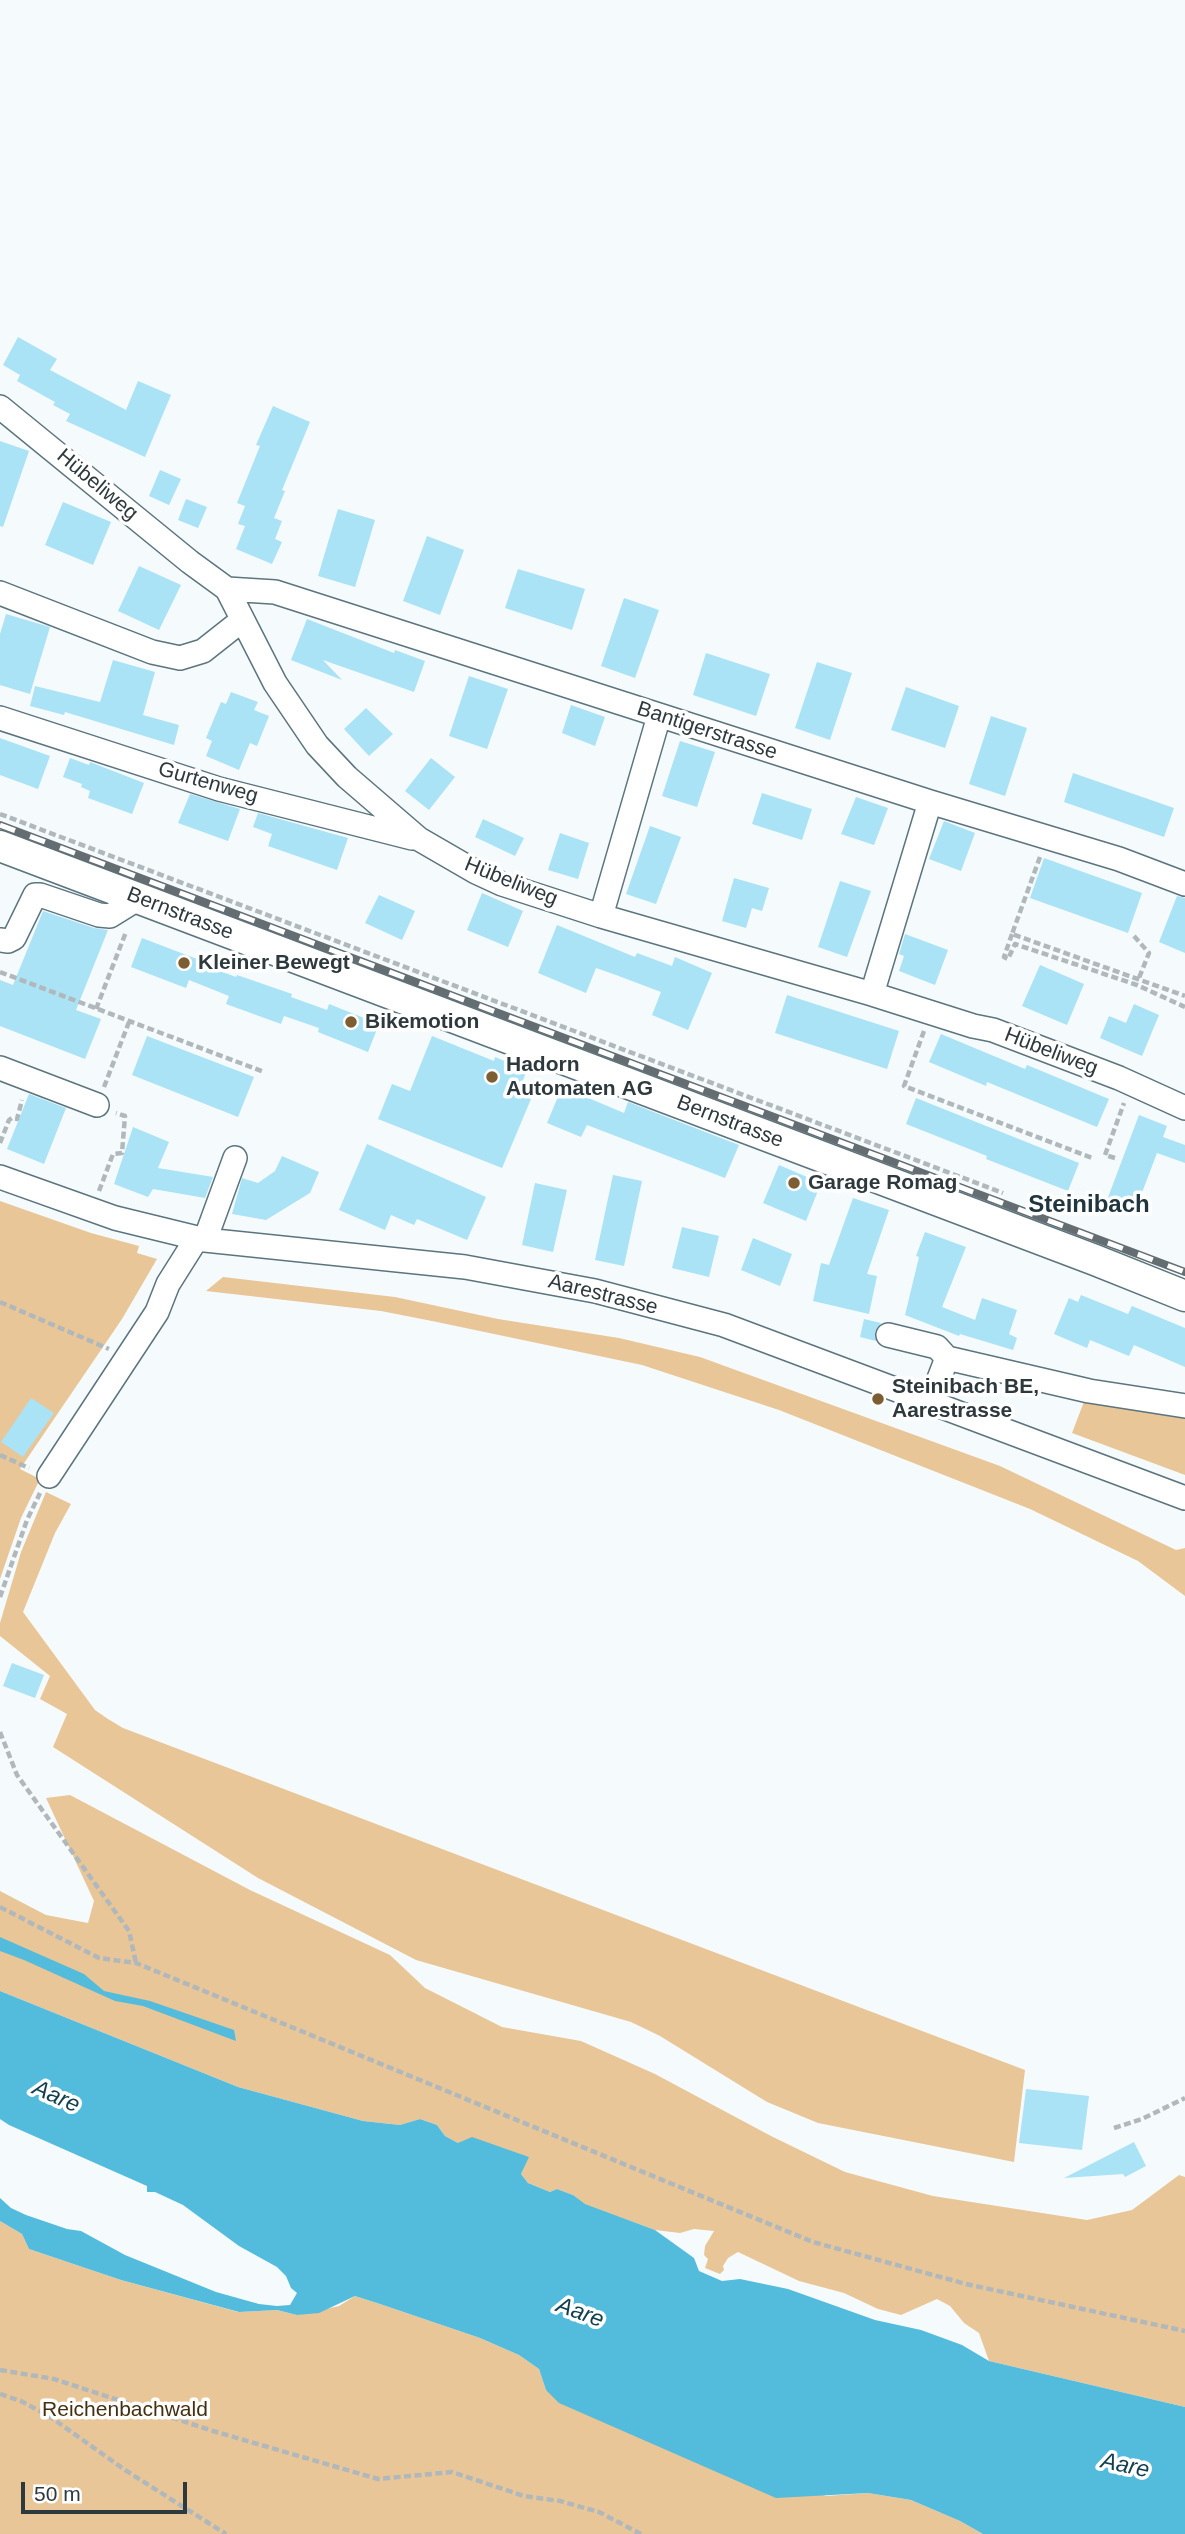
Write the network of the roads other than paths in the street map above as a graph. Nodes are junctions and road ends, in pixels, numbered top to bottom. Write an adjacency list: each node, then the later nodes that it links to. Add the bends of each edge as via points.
1 (0, 407): 2 (street, Hübeliweg)
2 (227, 589): 4 (street, Hübeliweg); 5 (street, Bantigerstrasse, via 275,592)
3 (0, 593): 4 (street, via 152,652 180,658 203,651)
4 (242, 621): 8 (street, Hübeliweg, via 275,683 317,745)
5 (659, 716): 7 (street, Bantigerstrasse); 12 (street)
6 (0, 718): 8 (street, Gurtenweg, via 219,789)
7 (930, 802): 10 (street, Bantigerstrasse, via 1119,859); 14 (street)
8 (419, 839): 12 (street, Hübeliweg, via 502,884)
9 (0, 846): 11 (main road, Bernstrasse)
10 (1185, 884)
11 (139, 898): 13 (street, via 110,916 34,895 13,938); 21 (main road, Bernstrasse)
12 (601, 916): 14 (street, Hübeliweg)
13 (0, 940)
14 (872, 994): 17 (street, Hübeliweg, via 1024,1041)
15 (0, 1068): 16 (street)
16 (97, 1105)
17 (1185, 1108)
18 (235, 1158): 20 (street)
19 (0, 1177): 20 (street, Aarestrasse, via 93,1210)
20 (201, 1239): 24 (street, Aarestrasse, via 465,1267 595,1291 724,1325); 26 (street)
21 (1185, 1296)
22 (888, 1335): 23 (street, via 937,1347)
23 (947, 1358): 24 (street); 25 (street, via 1089,1391)
24 (930, 1402): 27 (street, Aarestrasse)
25 (1185, 1406)
26 (49, 1476)
27 (1185, 1498)

